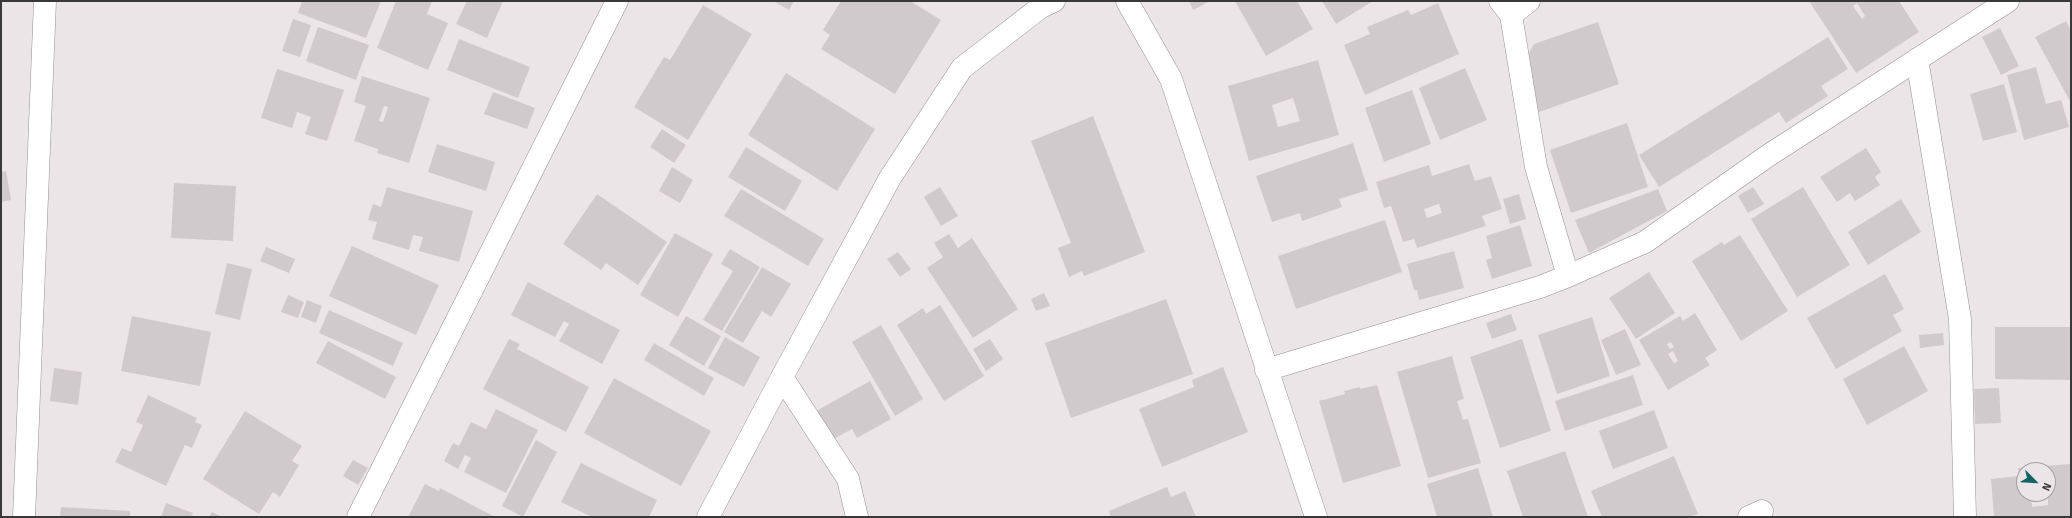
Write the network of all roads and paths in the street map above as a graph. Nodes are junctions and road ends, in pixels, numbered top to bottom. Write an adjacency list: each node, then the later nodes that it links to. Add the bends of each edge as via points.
1 (45, 1): 12 (street)
2 (617, 1): 13 (street)
3 (1054, 1): 11 (street, via 1041,6 962,68 890,178)
4 (1127, 1): 10 (street, via 1171,79)
5 (1529, 1): 7 (street)
6 (2008, 1): 8 (street)
7 (1506, 8): 9 (street, via 1536,167)
8 (1917, 60): 9 (street, via 1769,155 1645,242); 17 (street, via 1960,319)
9 (1568, 276): 10 (street, via 1540,287)
10 (1266, 370): 16 (street)
11 (782, 377): 14 (street); 15 (street, via 848,479)
12 (24, 517)
13 (358, 517)
14 (708, 517)
15 (857, 517)
16 (1316, 517)
17 (1965, 517)

